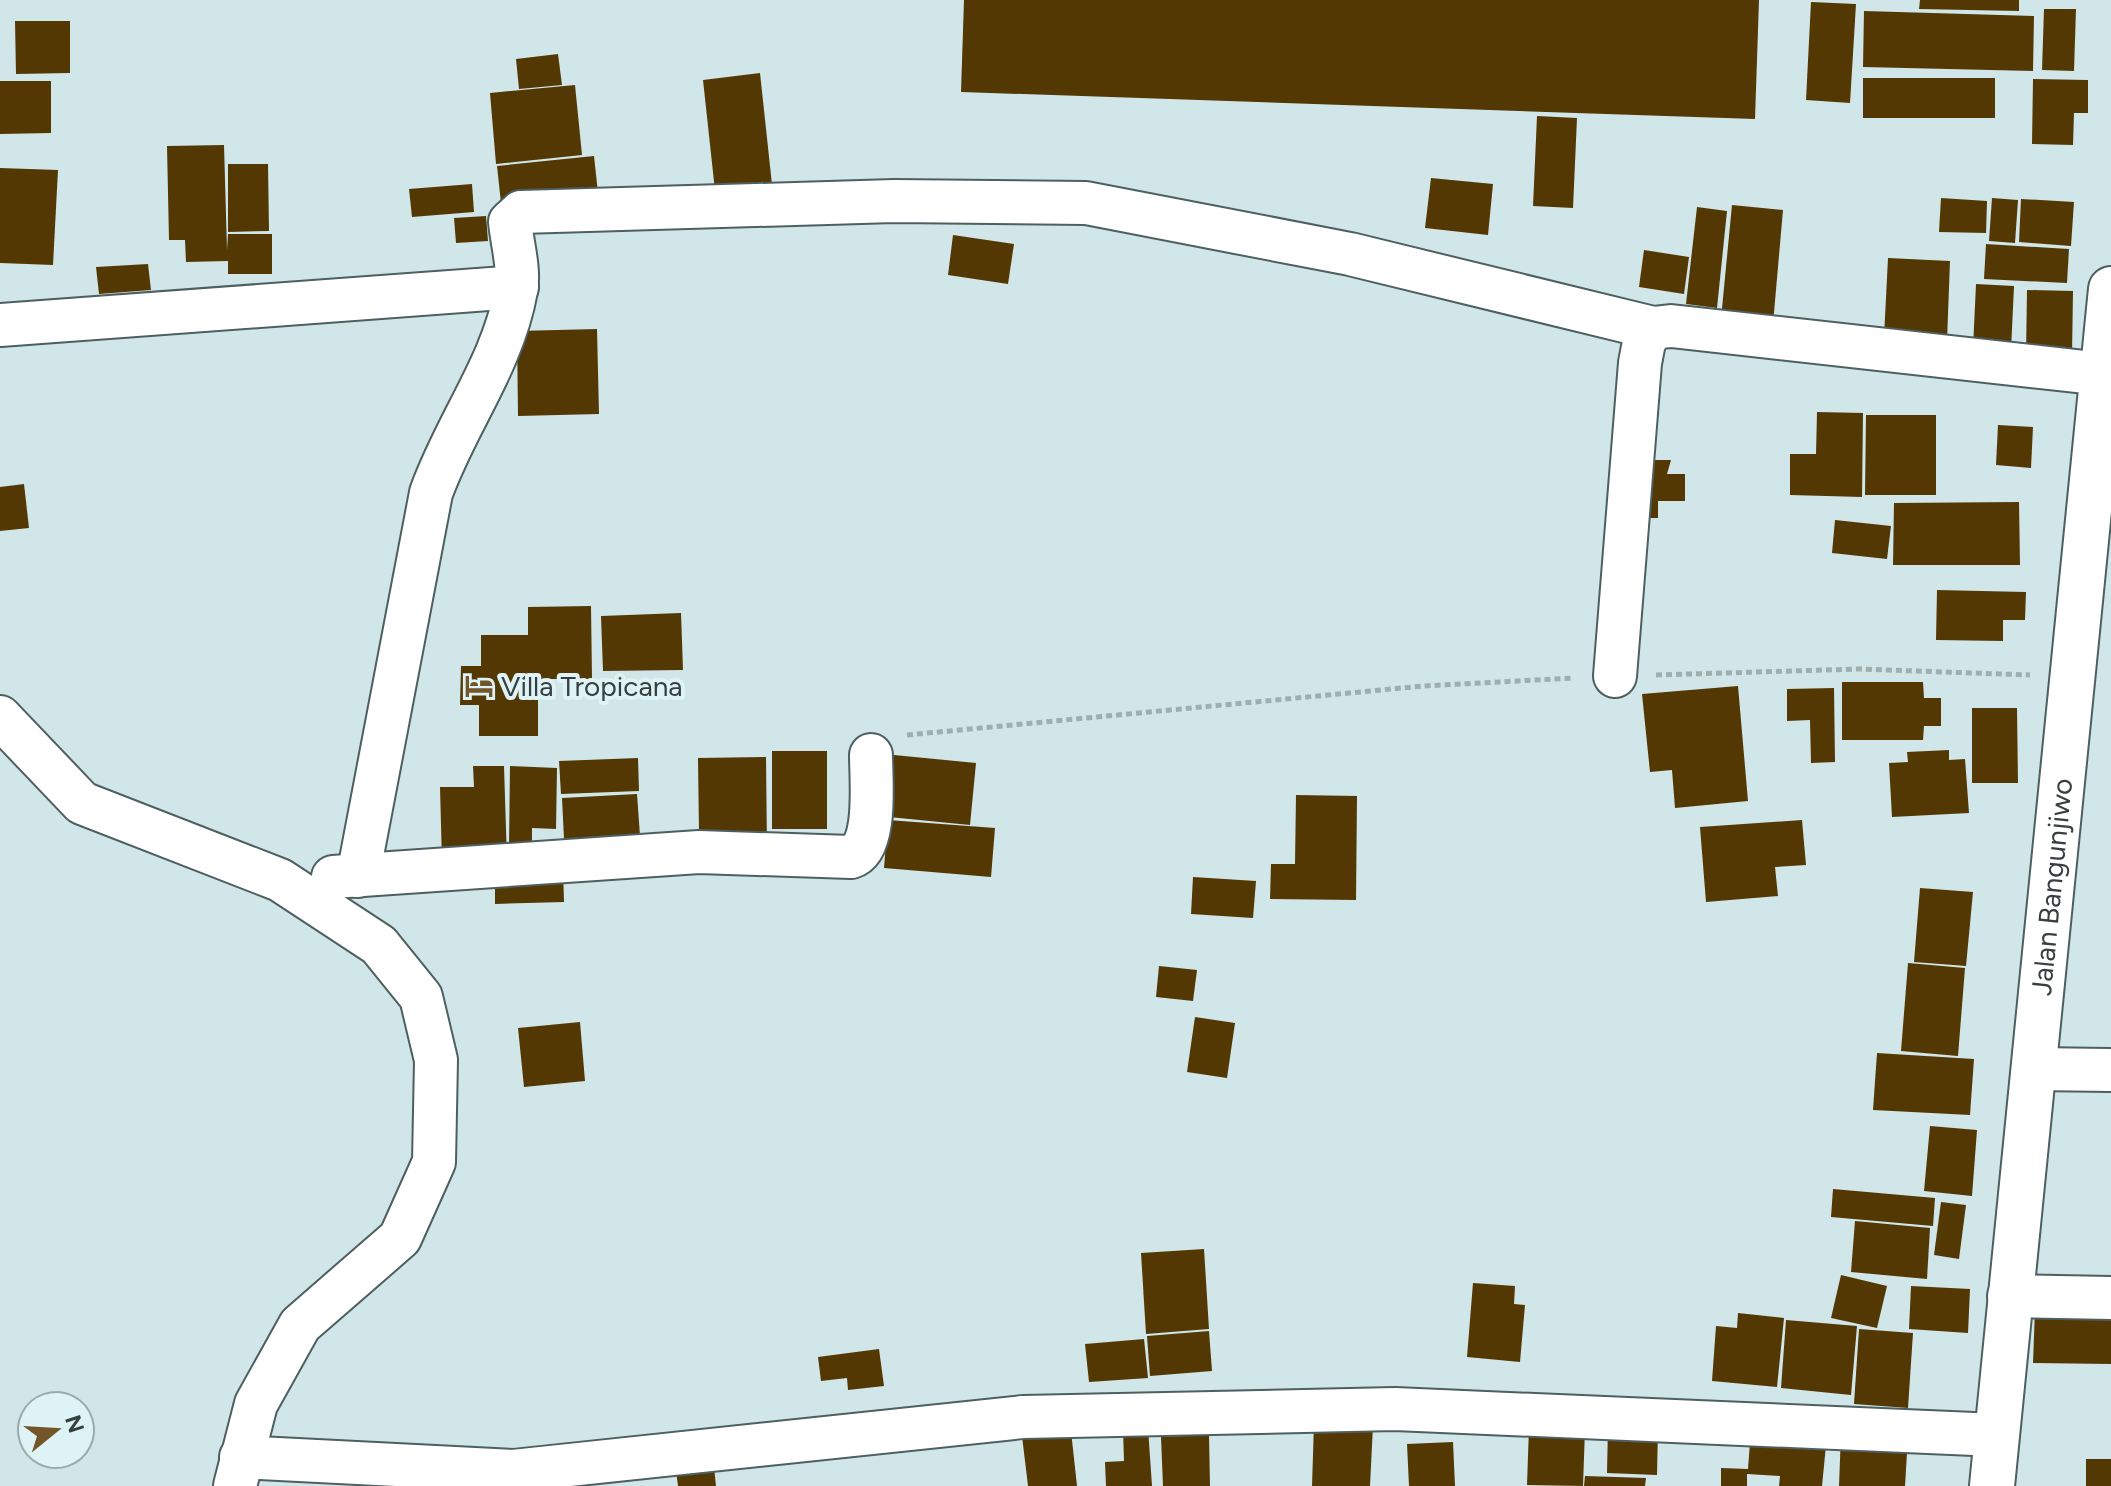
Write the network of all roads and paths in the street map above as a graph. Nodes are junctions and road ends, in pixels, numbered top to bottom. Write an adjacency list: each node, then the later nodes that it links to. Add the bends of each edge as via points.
1 (517, 287): 3 (street); 4 (street, via 510,222 521,212 894,201 1086,203 1350,254); 10 (street, via 493,368 444,455 431,493)
2 (2111, 289): 5 (main road, Jalan Bangunjiwo)
3 (0, 325)
4 (1653, 328): 5 (street); 6 (street, via 1640,363)
5 (2103, 374): 7 (main road, Jalan Bangunjiwo)
6 (1615, 676): 7 (path, via 1859,669); 9 (path, via 1423,686 888,737)
7 (2072, 677): 12 (main road, Jalan Bangunjiwo)
8 (0, 717): 11 (street, via 82,803)
9 (871, 755): 10 (street, via 869,833 864,849 851,857 699,852)
10 (358, 876): 11 (street)
11 (280, 880): 17 (street, via 379,945 421,997 436,1060 434,1162 400,1238 300,1325 256,1404)
12 (2033, 1069): 13 (street); 14 (main road, Jalan Bangunjiwo)
13 (2111, 1070)
14 (2009, 1296): 15 (street); 16 (main road, Jalan Bangunjiwo)
15 (2111, 1298)
16 (1997, 1435): 17 (street, via 1395,1409 1023,1417 513,1471); 18 (main road, Jalan Bangunjiwo)
17 (238, 1471)
18 (1992, 1486)

